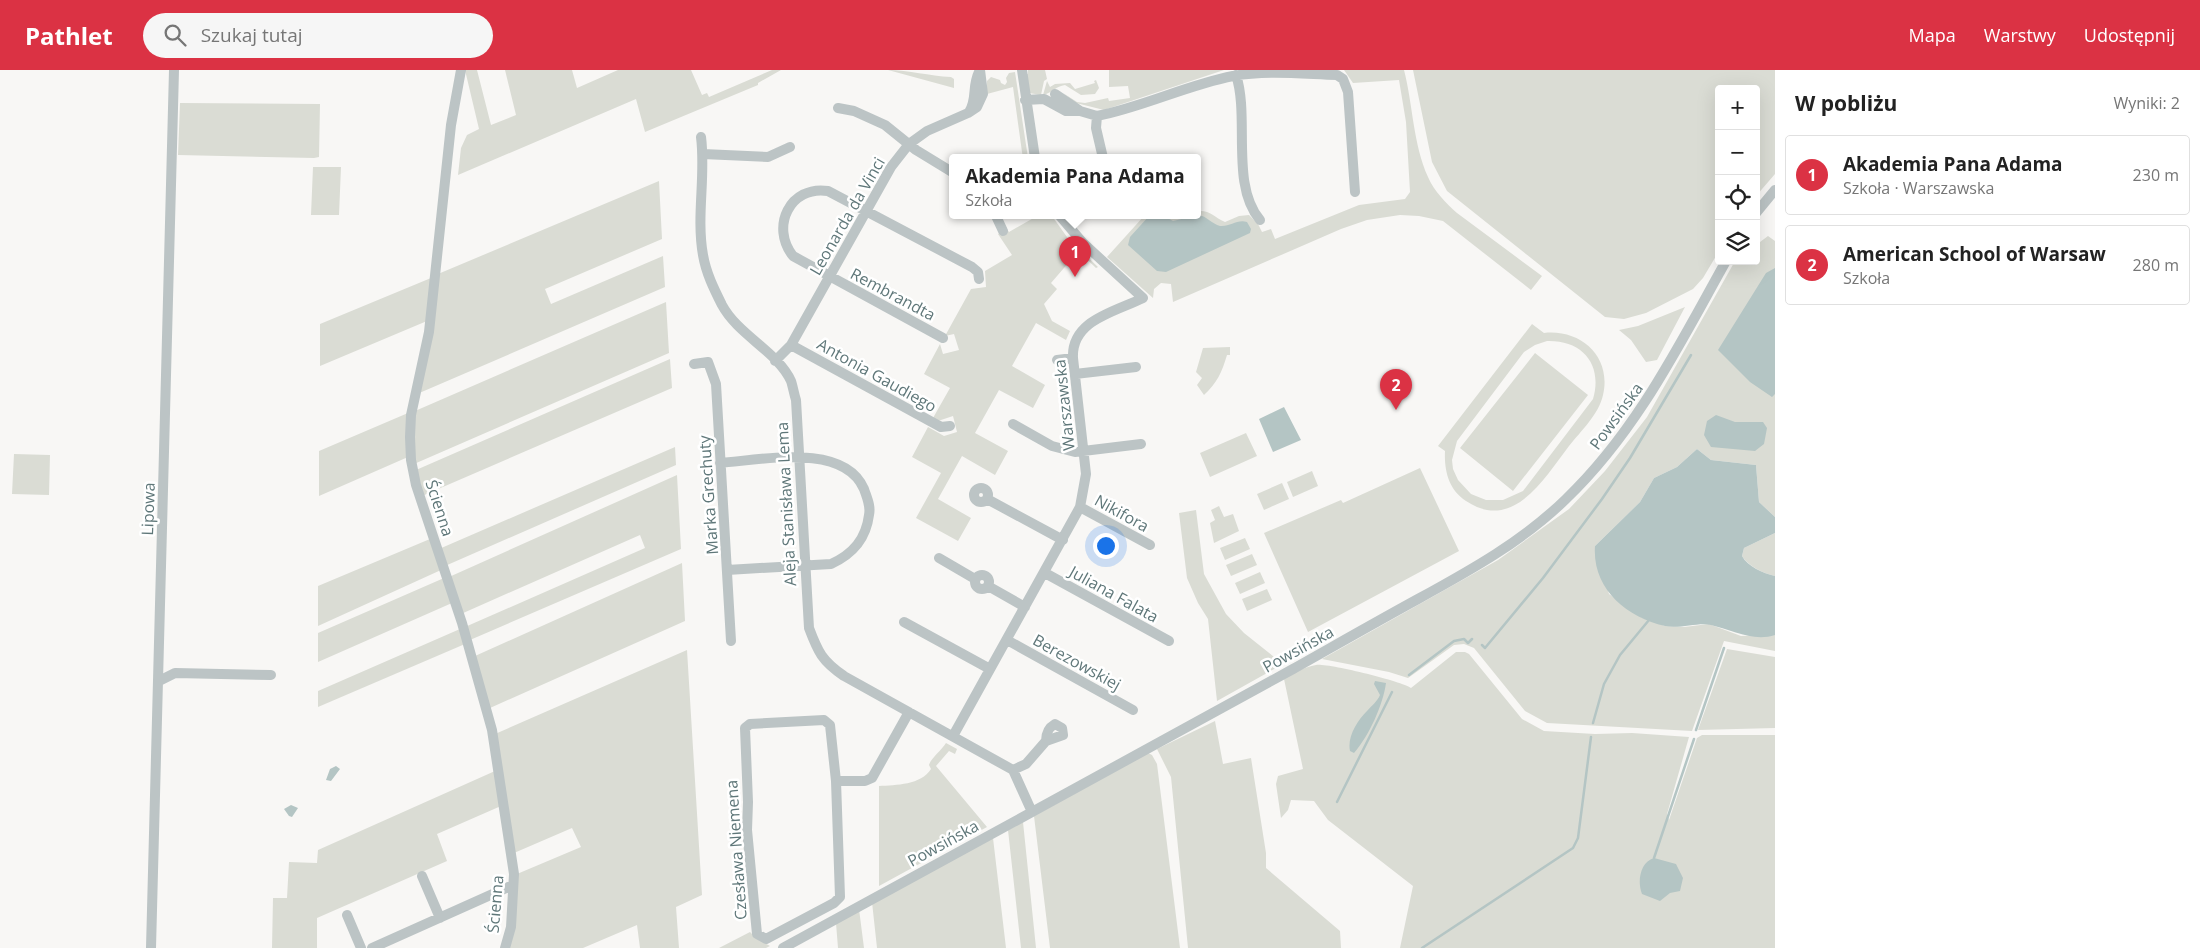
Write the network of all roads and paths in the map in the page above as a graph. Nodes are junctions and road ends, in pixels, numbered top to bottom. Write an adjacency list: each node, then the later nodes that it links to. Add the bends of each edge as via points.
1 (174, 70): 58 (street, Lipowa)
2 (461, 70): 67 (street, Ścienna, via 450,125 429,332 411,416 410,437 416,485 462,623 492,730)
3 (980, 70): 12 (street, Leonarda da Vinci, via 974,82 973,104 968,113 934,127)
4 (1022, 70): 7 (street)
5 (1236, 76): 10 (street); 19 (street, via 1261,73 1341,76 1347,86); 24 (street, via 1241,97 1244,176 1253,212)
6 (1055, 94): 9 (street)
7 (1026, 100): 9 (street, via 1044,99 1066,111); 15 (street)
8 (838, 108): 12 (street, via 854,111 884,125)
9 (1080, 111): 10 (street)
10 (1096, 116): 16 (street)
11 (701, 137): 14 (street, Aleja Stanisława Lema)
12 (910, 144): 17 (street); 21 (street, Leonarda da Vinci, via 891,167)
13 (790, 147): 14 (street, via 768,157)
14 (703, 154): 33 (street, Aleja Stanisława Lema, via 701,220 703,255 710,281 723,307)
15 (1034, 154)
16 (1102, 154)
17 (949, 170)
18 (1775, 190): 20 (street)
19 (1355, 192)
20 (1760, 208)
21 (866, 210): 27 (street, Leonarda da Vinci); 27 (street, via 828,191 816,189 803,193 788,210 783,224 786,247 793,256); 28 (street, via 972,267 978,272)
22 (997, 219): 25 (street)
23 (1063, 219): 31 (street, Warszawska, via 1083,243 1143,298 1084,328 1074,342)
24 (1260, 220)
25 (1003, 231)
26 (1724, 265): 65 (street, Powsińska, via 1632,424 1586,480 1537,524 1467,572)
27 (829, 277): 29 (street, Rembrandta); 30 (street, Leonarda da Vinci)
28 (979, 279)
29 (942, 338)
30 (791, 345): 33 (street, Leonarda da Vinci); 38 (street, Antonia Gaudiego, via 941,427)
31 (1073, 358): 32 (street); 36 (street, Warszawska)
32 (1057, 360)
33 (775, 361): 41 (street, Aleja Stanisława Lema, via 790,380 796,400)
34 (694, 364): 42 (street, Marka Grechuty, via 708,362 716,384)
35 (1136, 367): 36 (street)
36 (1075, 374): 40 (street, Warszawska)
37 (1013, 424): 40 (street, via 1052,446)
38 (950, 426)
39 (1141, 444): 40 (street)
40 (1084, 451): 44 (street, Warszawska, via 1086,484)
41 (799, 457): 42 (street); 48 (street, Aleja Stanisława Lema); 48 (street, via 831,461 852,472 861,483 870,508 866,530 850,552 831,564)
42 (720, 463): 49 (street, Marka Grechuty)
43 (987, 499): 45 (street)
44 (1080, 507): 45 (street, Warszawska); 46 (street, Nikifora)
45 (1063, 540): 50 (street, Warszawska)
46 (1150, 545)
47 (939, 558): 51 (street, via 975,579 984,575 988,586)
48 (804, 567): 49 (street); 60 (street, Aleja Stanisława Lema, via 809,628 819,654 844,676)
49 (727, 570): 54 (street, Marka Grechuty)
50 (1045, 573): 51 (street, Warszawska); 55 (street, Juliana Falata)
51 (1025, 607): 53 (street, Warszawska)
52 (904, 622): 56 (street)
53 (1007, 640): 56 (street, Warszawska); 59 (street, Berezowskiej)
54 (731, 641)
55 (1168, 641)
56 (990, 669): 61 (street, Warszawska)
57 (271, 675): 58 (street, via 175,673)
58 (159, 680): 70 (street, Lipowa)
59 (1133, 710)
60 (909, 712): 61 (street, Aleja Stanisława Lema); 64 (street, via 872,778)
61 (953, 736): 63 (street, Aleja Stanisława Lema)
62 (1046, 741): 63 (street, via 1026,764)
63 (1013, 770): 65 (street)
64 (836, 781): 64 (street, Czesława Niemena, via 830,725 824,720 750,724 745,728 747,830 757,934 760,938 773,937 834,903 840,896)
65 (1032, 812): 74 (street, Powsińska)
66 (422, 876): 69 (street)
67 (513, 885): 69 (street); 73 (street, Ścienna, via 511,927)
68 (347, 915): 71 (street)
69 (440, 918): 72 (street)
70 (151, 948)
71 (361, 948)
72 (372, 948)
73 (505, 948)
74 (782, 948)

